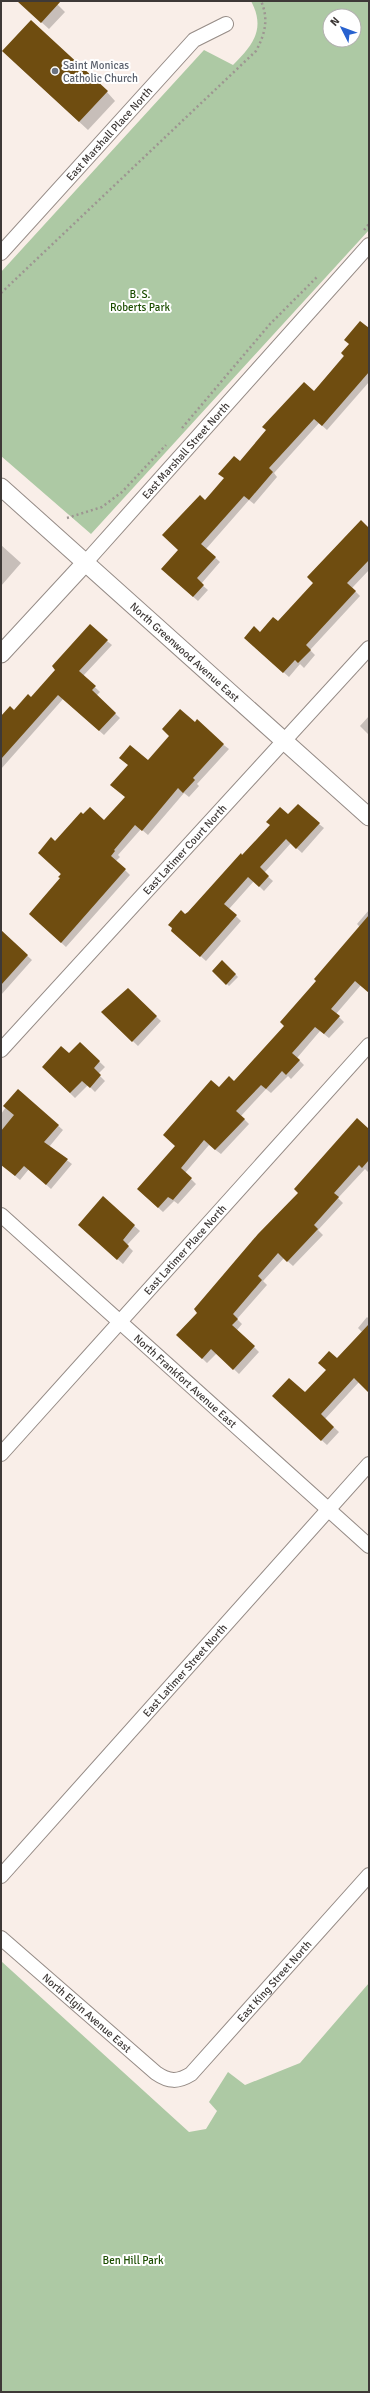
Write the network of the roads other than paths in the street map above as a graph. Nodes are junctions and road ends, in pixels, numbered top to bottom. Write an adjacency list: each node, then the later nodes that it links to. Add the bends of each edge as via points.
1 (226, 24): 3 (street, East Marshall Place North, via 194,40)
2 (369, 245): 5 (street, East Marshall Street North)
3 (1, 253)
4 (1, 487): 5 (street, North Greenwood Avenue East)
5 (85, 563): 7 (street, East Marshall Street North); 8 (street, North Greenwood Avenue East)
6 (369, 648): 8 (street, East Latimer Court North)
7 (1, 654)
8 (284, 741): 9 (street, North Greenwood Avenue East); 11 (street, East Latimer Court North)
9 (369, 817)
10 (369, 1045): 13 (street, East Latimer Place North)
11 (1, 1050)
12 (1, 1215): 13 (street, North Frankfort Avenue East)
13 (120, 1321): 14 (street, East Latimer Place North); 16 (street, North Frankfort Avenue East)
14 (1, 1454)
15 (369, 1464): 16 (street, East Latimer Street North)
16 (328, 1509): 17 (street, North Frankfort Avenue East); 19 (street, East Latimer Street North)
17 (369, 1546)
18 (369, 1875): 21 (street, East King Street North, via 191,2074)
19 (1, 1876)
20 (1, 1938): 21 (street, North Elgin Avenue East, via 156,2073)
21 (176, 2081)

